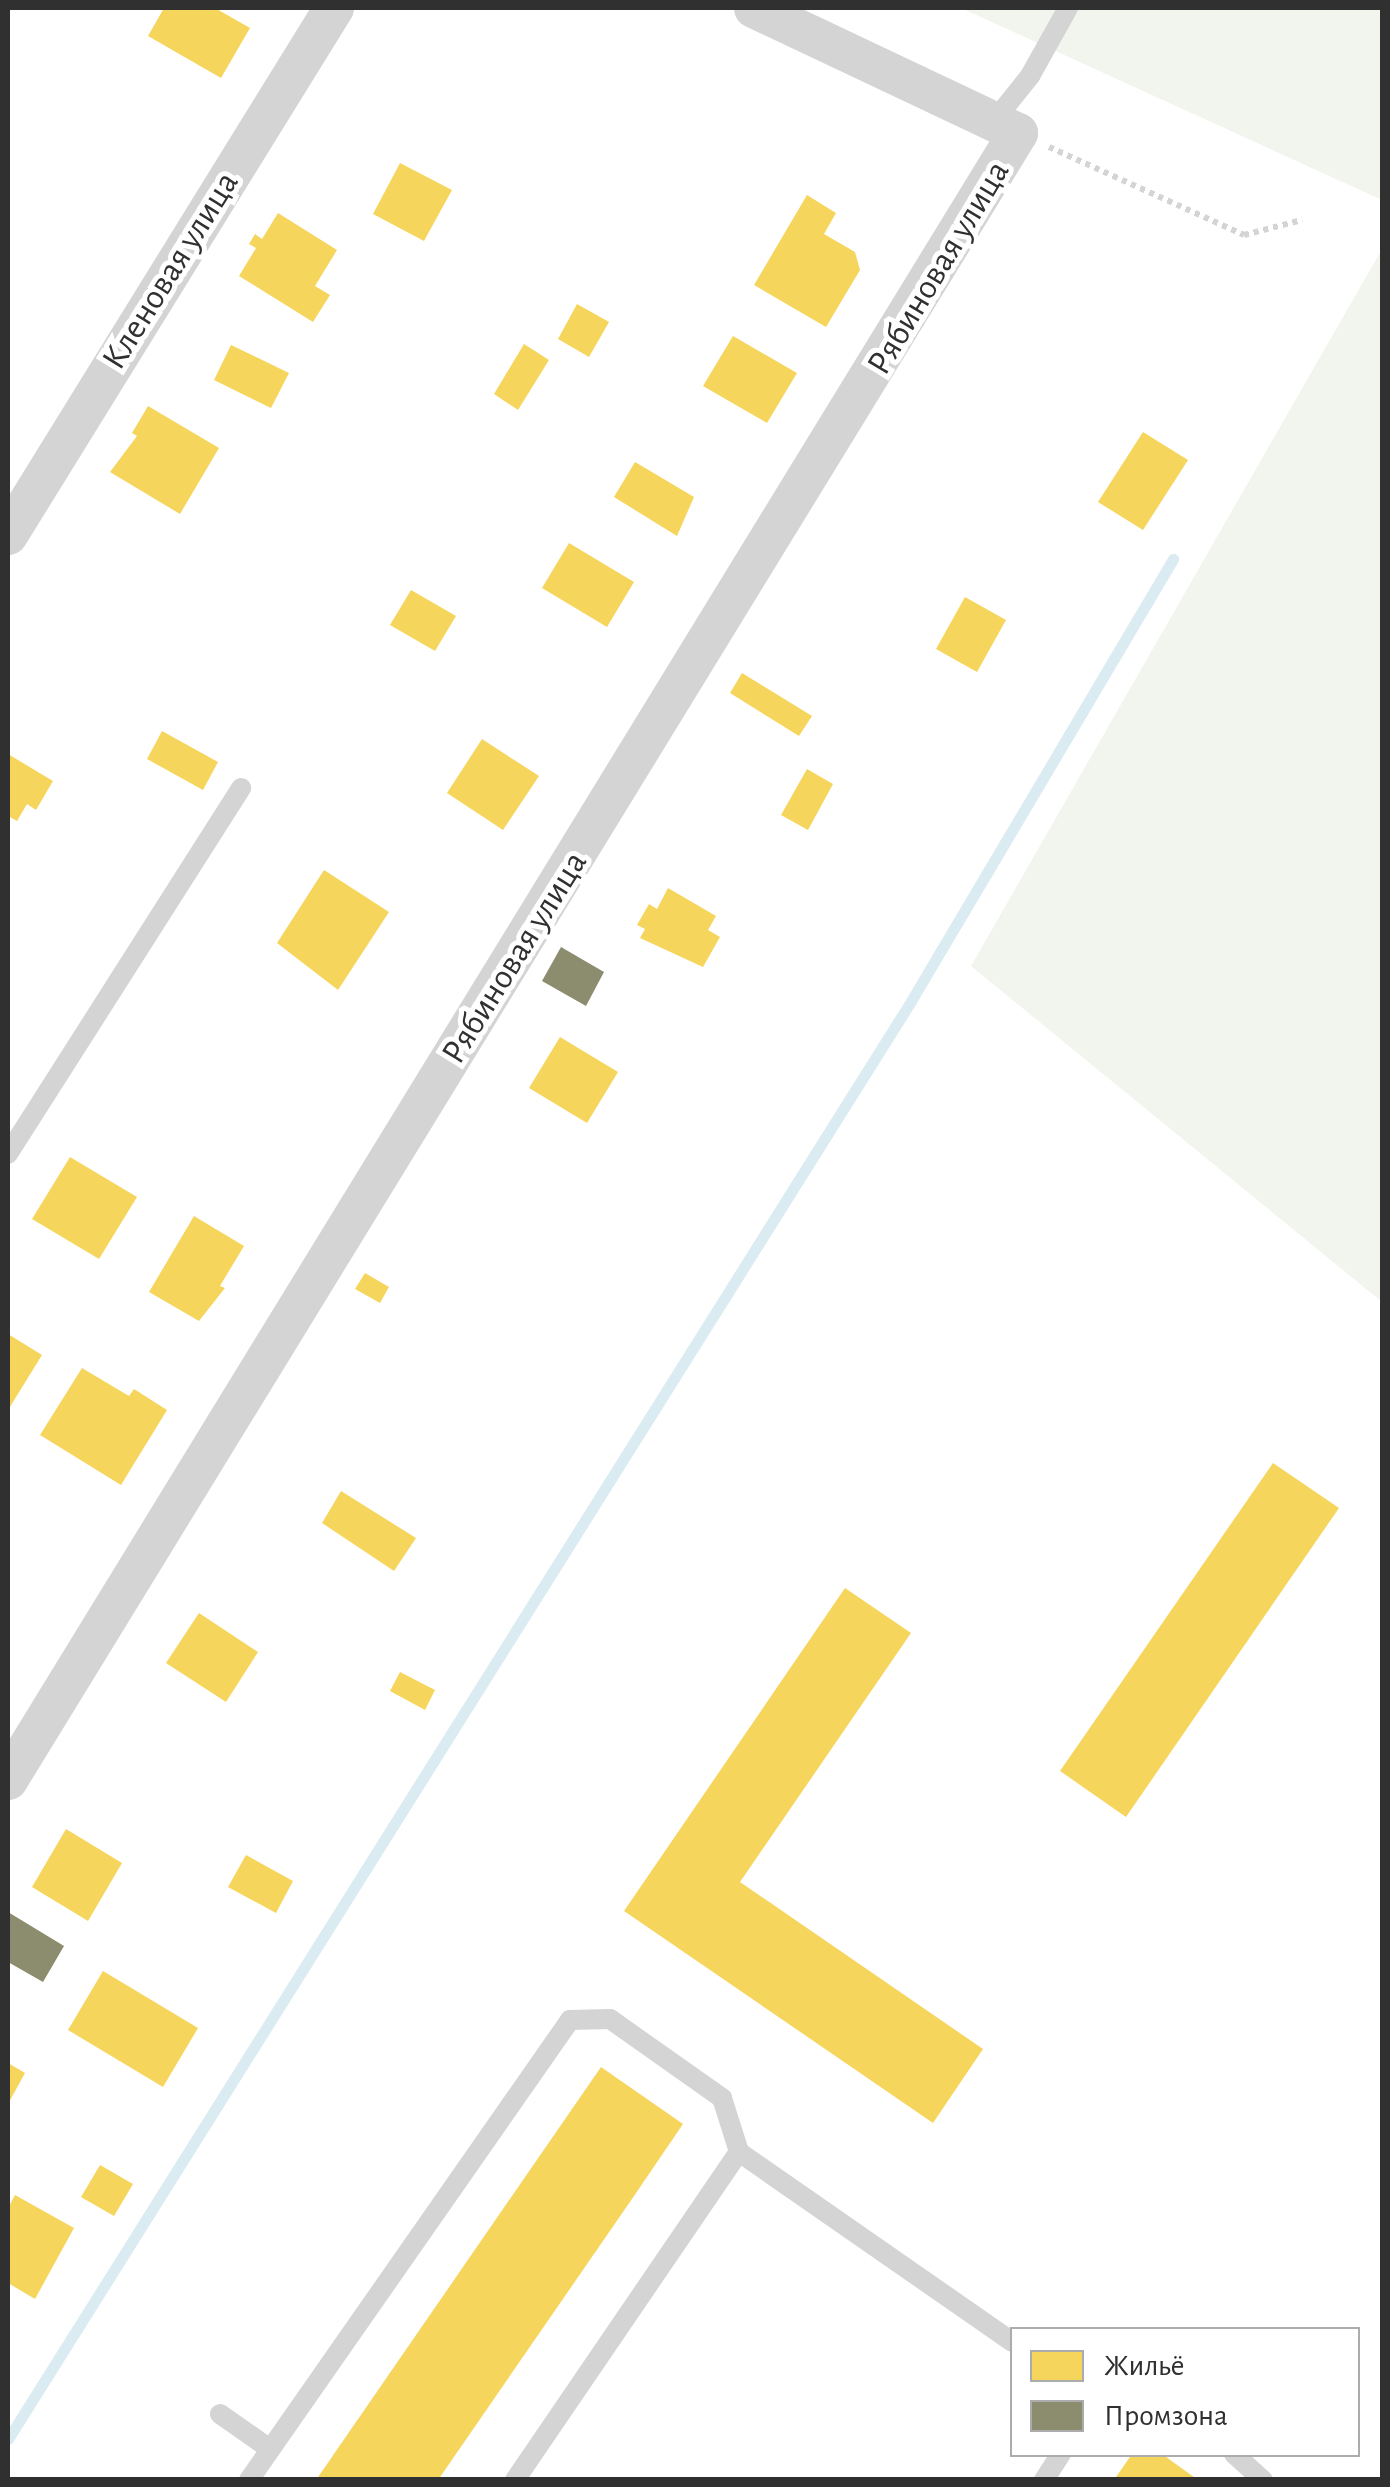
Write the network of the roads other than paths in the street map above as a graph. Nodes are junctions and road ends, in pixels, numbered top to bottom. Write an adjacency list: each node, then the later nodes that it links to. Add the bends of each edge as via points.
1 (334, 8): 5 (street, Кленовая улица)
2 (754, 8): 4 (street)
3 (1068, 8): 4 (lane)
4 (1006, 127): 8 (street, Рябиновая улица)
5 (8, 535)
6 (241, 788): 7 (lane)
7 (8, 1154)
8 (8, 1780)
9 (739, 2152): 10 (lane); 12 (lane, via 722,2098 610,2019 570,2020); 16 (lane)
10 (1010, 2341)
11 (220, 2414): 12 (lane)
12 (270, 2450): 15 (lane)
13 (1060, 2457): 17 (lane)
14 (1237, 2457): 18 (lane)
15 (249, 2480)
16 (515, 2480)
17 (1044, 2480)
18 (1263, 2480)

